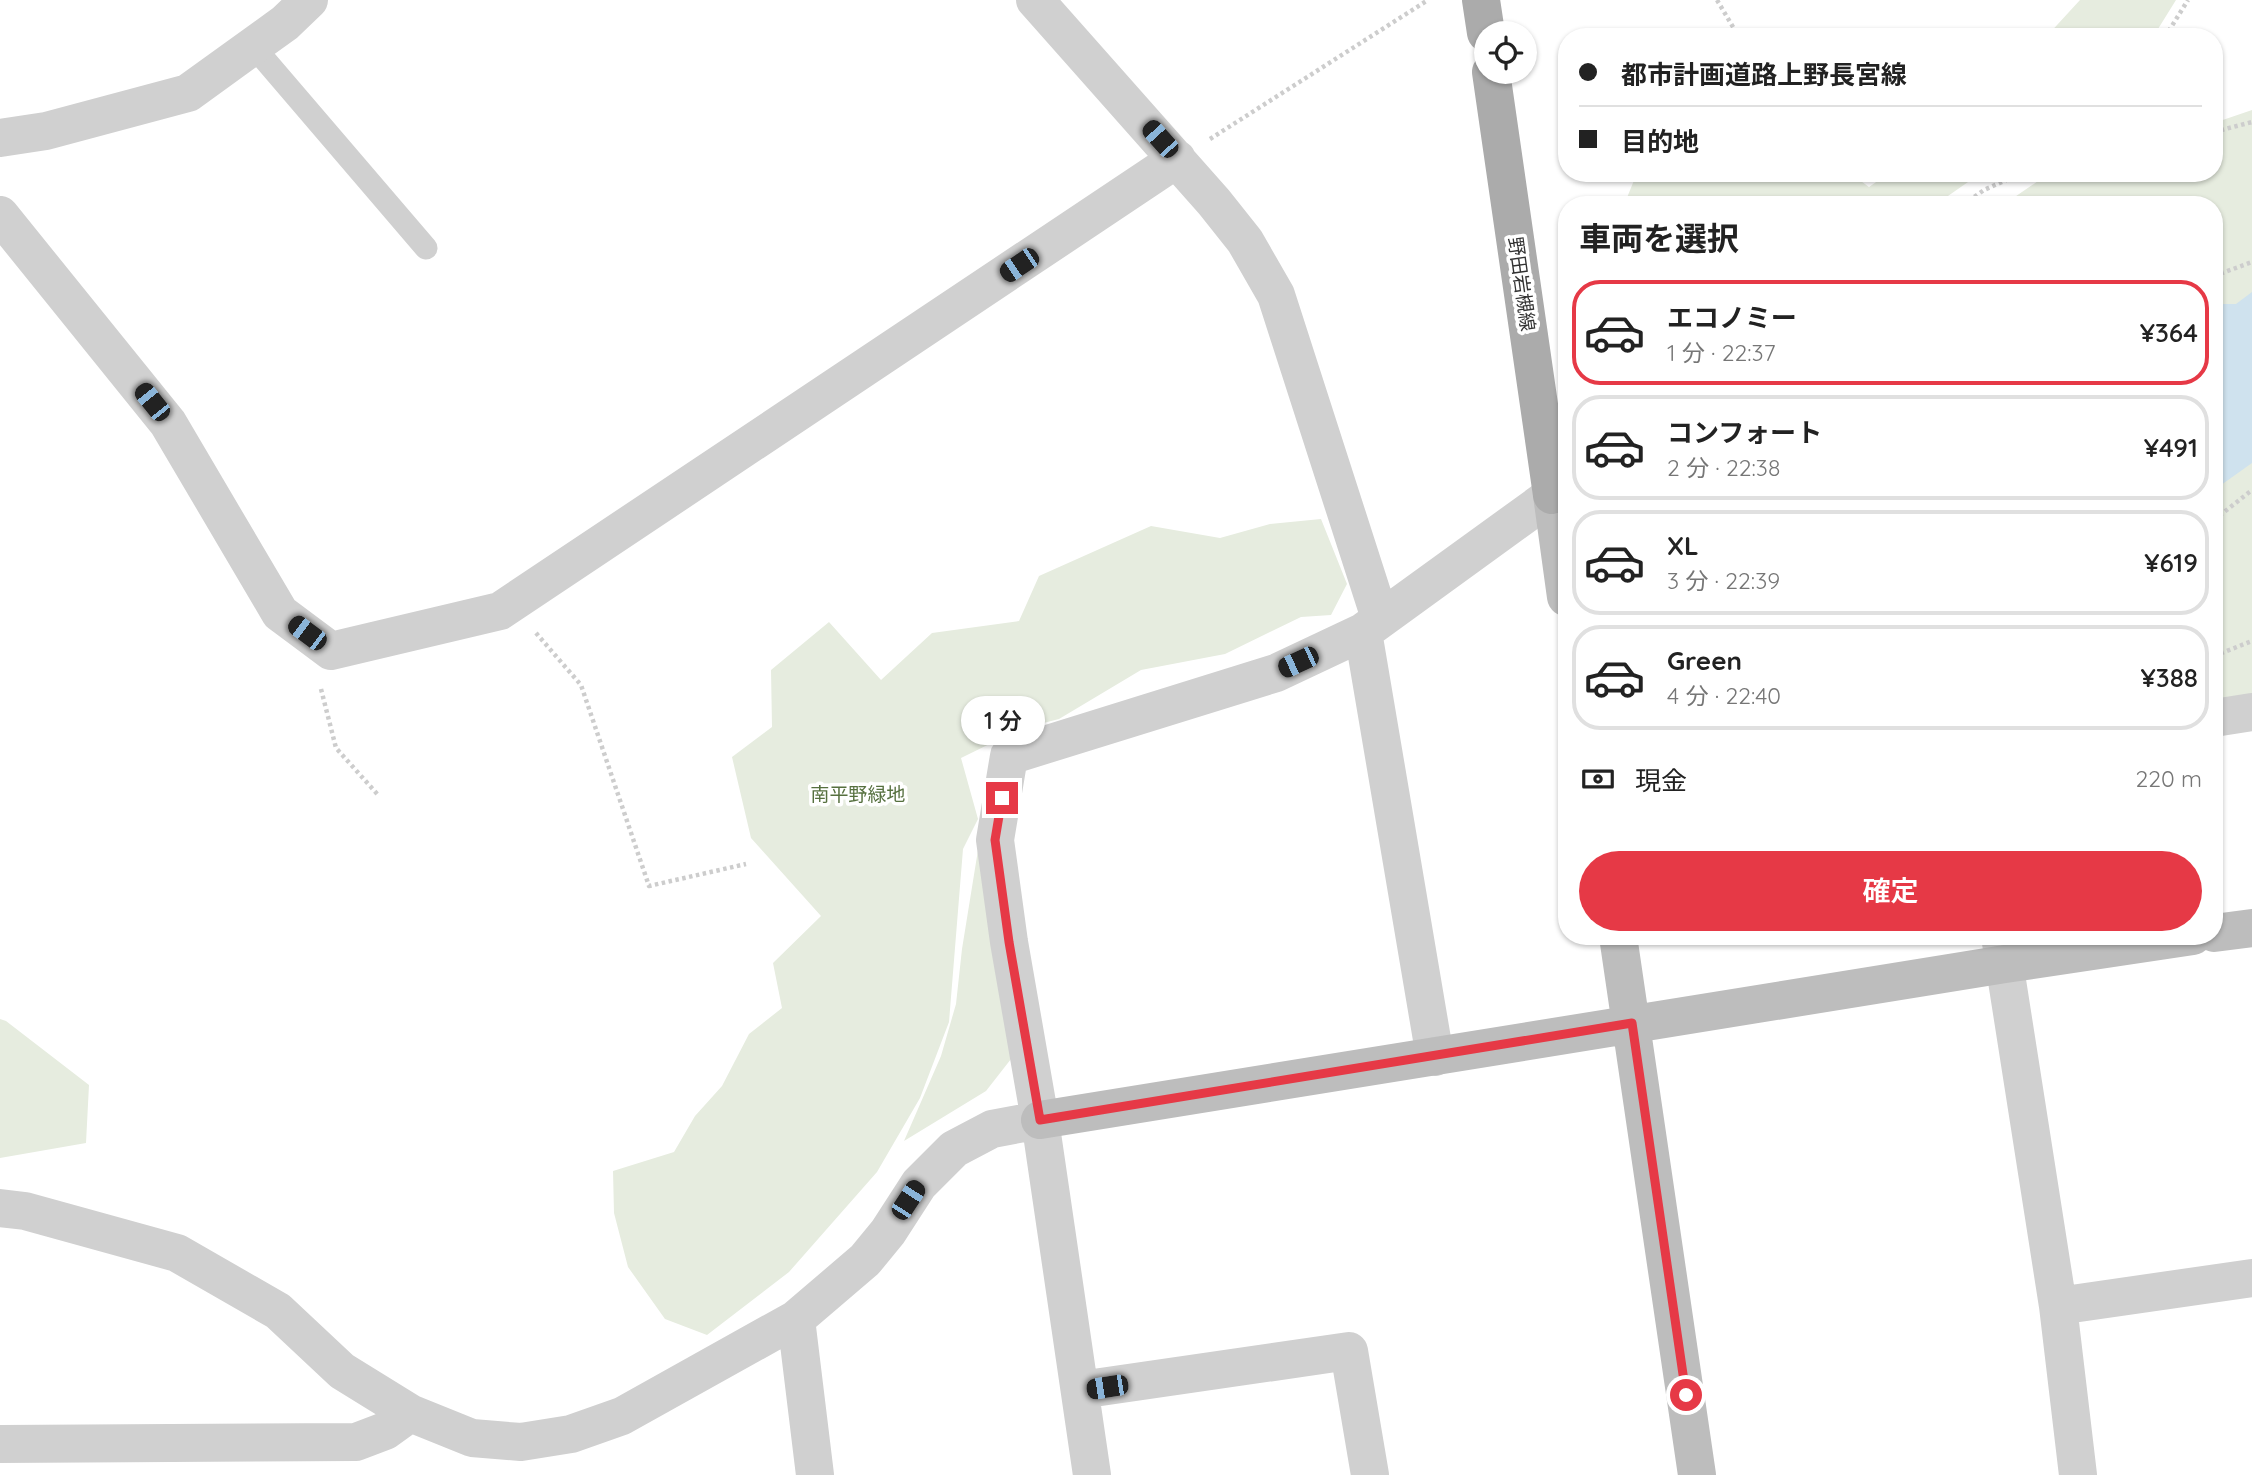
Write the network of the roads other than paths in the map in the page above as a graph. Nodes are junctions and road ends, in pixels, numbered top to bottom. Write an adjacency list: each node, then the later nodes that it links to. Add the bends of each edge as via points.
1 (309, 0): 5 (street)
2 (1035, 0): 8 (street)
3 (1481, 0): 4 (main road)
4 (1484, 21)
5 (253, 46): 7 (street, via 188,93 47,131); 10 (lane)
6 (1494, 84): 11 (main road, 野田岩槻線)
7 (0, 138)
8 (1177, 159): 9 (street, via 500,611 331,651 280,613 169,422); 13 (street, via 1245,241 1276,295)
9 (0, 215)
10 (426, 248)
11 (1552, 495): 12 (street); 13 (street)
12 (1558, 539)
13 (1371, 625): 22 (street); 23 (street, via 1276,673 1009,756 995,840)
14 (2252, 712): 15 (street)
15 (2223, 717)
16 (2252, 928): 17 (street)
17 (2223, 932)
18 (1619, 945): 21 (street)
19 (2070, 945): 20 (street)
20 (2002, 950): 21 (street); 26 (street)
21 (1632, 1023): 22 (street); 34 (street)
22 (1435, 1057): 23 (street)
23 (1040, 1120): 27 (street, via 992,1129 954,1149 919,1184 864,1260); 28 (street)
24 (0, 1208): 29 (street, via 177,1253 278,1311 342,1371)
25 (2252, 1278): 26 (street)
26 (2058, 1306): 35 (street)
27 (796, 1319): 29 (street, via 622,1416 571,1434 521,1442 472,1438); 31 (street)
28 (1080, 1391): 32 (street); 33 (street, via 1349,1351)
29 (410, 1413): 30 (street, via 386,1430 356,1442)
30 (0, 1444)
31 (815, 1475)
32 (1092, 1475)
33 (1370, 1475)
34 (1697, 1475)
35 (2078, 1475)

